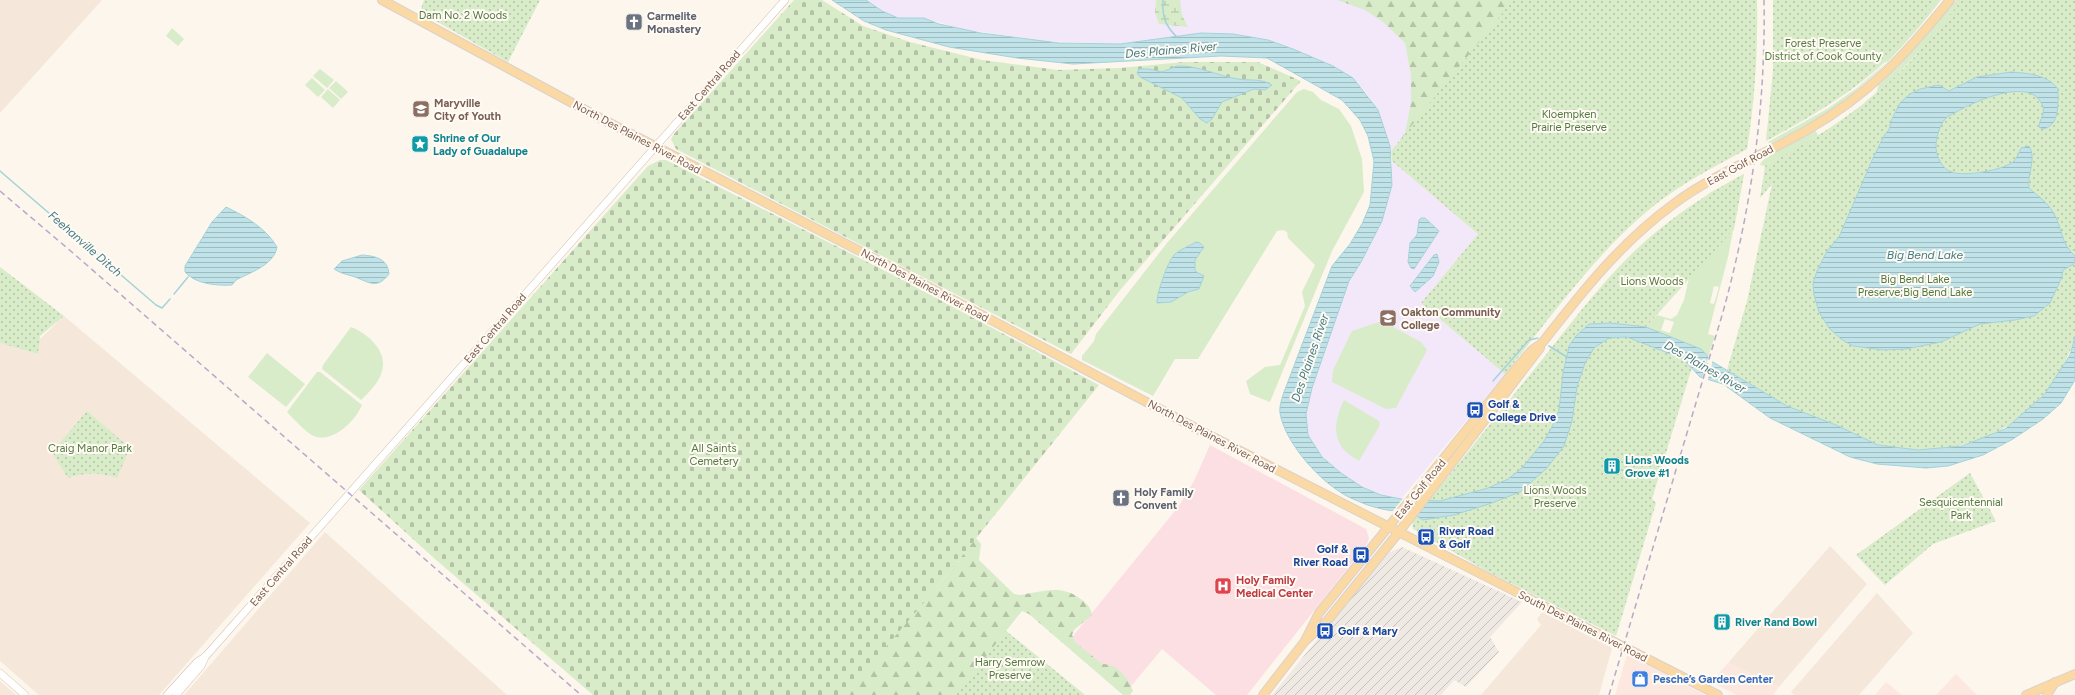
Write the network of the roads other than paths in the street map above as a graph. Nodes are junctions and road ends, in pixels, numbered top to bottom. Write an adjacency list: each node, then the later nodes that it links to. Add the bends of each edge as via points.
1 (382, 0): 4 (main road, North Des Plaines River Road)
2 (785, 0): 4 (main road, East Central Road)
3 (1950, 0): 5 (main road, East Golf Road, via 1917,41 1858,96 1807,130 1715,178 1654,219 1611,258)
4 (656, 146): 6 (main road, North Des Plaines River Road); 10 (main road, East Central Road)
5 (1542, 343): 6 (main road, East Golf Road, via 1532,350 1514,371); 7 (main road, East Golf Road)
6 (1389, 527): 7 (main road, North Des Plaines River Road); 9 (main road, East Golf Road, via 1318,613)
7 (1399, 532): 8 (main road, North Des Plaines River Road); 9 (main road, East Golf Road, via 1327,620)
8 (1469, 568): 19 (main road, South Des Plaines River Road)
9 (1305, 641): 18 (main road, East Golf Road)
10 (205, 657): 16 (main road, East Central Road, via 197,662); 17 (main road, East Central Road, via 201,666)
11 (0, 673): 15 (main road)
12 (2075, 674): 13 (main road)
13 (2055, 682): 14 (main road); 20 (main road)
14 (2031, 694)
15 (25, 695)
16 (167, 695)
17 (176, 695)
18 (1263, 695)
19 (1718, 695)
20 (2047, 695)

